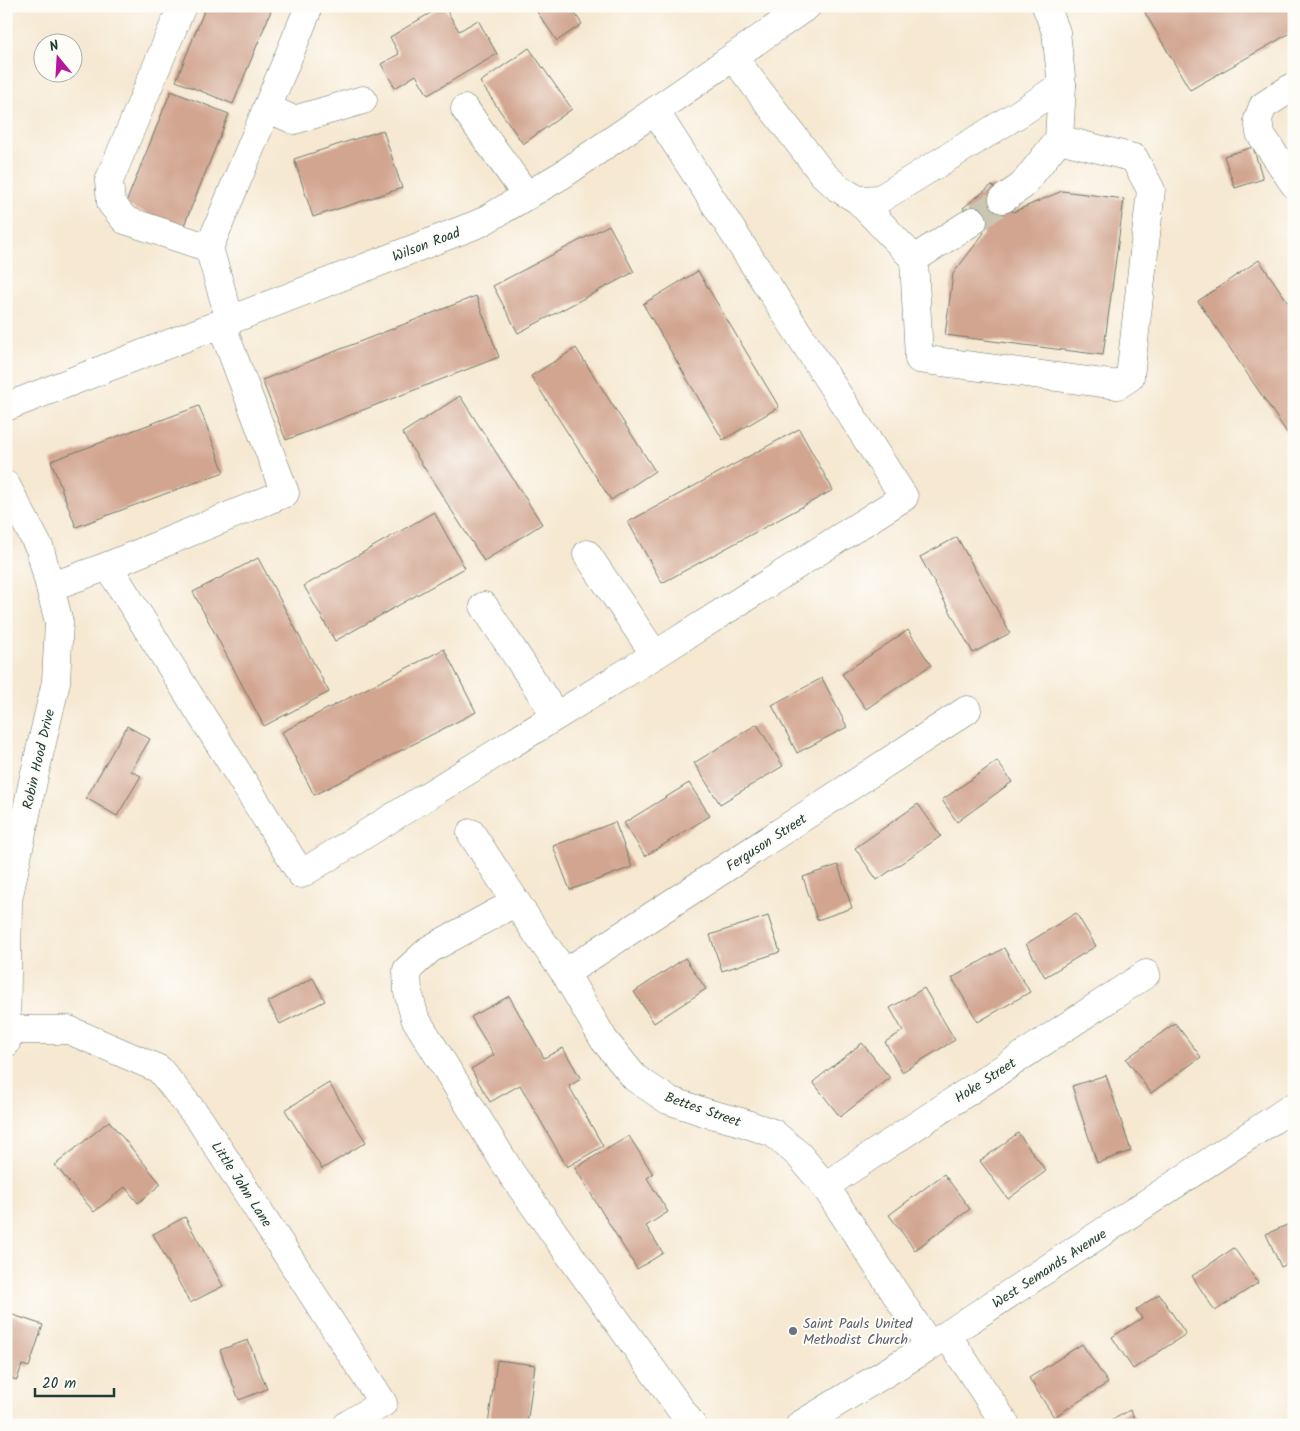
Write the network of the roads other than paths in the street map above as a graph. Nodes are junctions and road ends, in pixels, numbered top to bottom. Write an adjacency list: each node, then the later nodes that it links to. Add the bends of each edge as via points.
1 (182, 6): 18 (street, via 109,181 111,203 125,220)
2 (807, 6): 5 (street, Wilson Road)
3 (1046, 6): 6 (street, via 1056,32)
4 (306, 14): 9 (street)
5 (733, 57): 11 (street, Wilson Road); 16 (street, via 822,173)
6 (1062, 85): 12 (street); 16 (street, via 880,199)
7 (1294, 86): 13 (street, via 1263,106 1258,119 1260,133)
8 (364, 100): 9 (street, via 294,120)
9 (267, 108): 18 (street)
10 (465, 109): 14 (street)
11 (654, 111): 14 (street, Wilson Road); 27 (street, via 904,497)
12 (1059, 139): 15 (street, via 1022,186); 19 (street, via 1134,158 1151,190 1130,377 1118,385 919,359)
13 (1294, 184)
14 (527, 196): 20 (street, Wilson Road, via 480,223)
15 (1003, 199)
16 (858, 200): 19 (street)
17 (973, 221): 19 (street)
18 (209, 248): 20 (street)
19 (914, 259)
20 (225, 322): 21 (street, Wilson Road); 24 (street, via 285,493)
21 (6, 407)
22 (6, 485): 25 (street, Robin Hood Drive, via 40,549)
23 (587, 554): 27 (street)
24 (108, 566): 25 (street); 29 (street, via 301,874)
25 (50, 587): 34 (street, Robin Hood Drive, via 59,622 56,682 8,900)
26 (484, 606): 29 (street)
27 (654, 655): 29 (street)
28 (967, 710): 32 (street, Ferguson Street)
29 (556, 716)
30 (471, 833): 31 (street, Bettes Street)
31 (516, 902): 32 (street, Bettes Street); 39 (street, via 430,949 407,970 408,992 415,1018 513,1176)
32 (565, 973): 36 (street, Bettes Street, via 604,1040 635,1078 668,1100 773,1133 799,1155)
33 (1146, 974): 36 (street, Hoke Street)
34 (7, 1036): 38 (street, Little John Lane, via 69,1030 159,1069 200,1120 383,1403)
35 (1294, 1106): 37 (street, West Semands Avenue)
36 (825, 1186): 37 (street, Bettes Street)
37 (939, 1340): 40 (street, West Semands Avenue); 41 (street, Bettes Street)
38 (347, 1425)
39 (692, 1425)
40 (800, 1425)
41 (1006, 1425)

